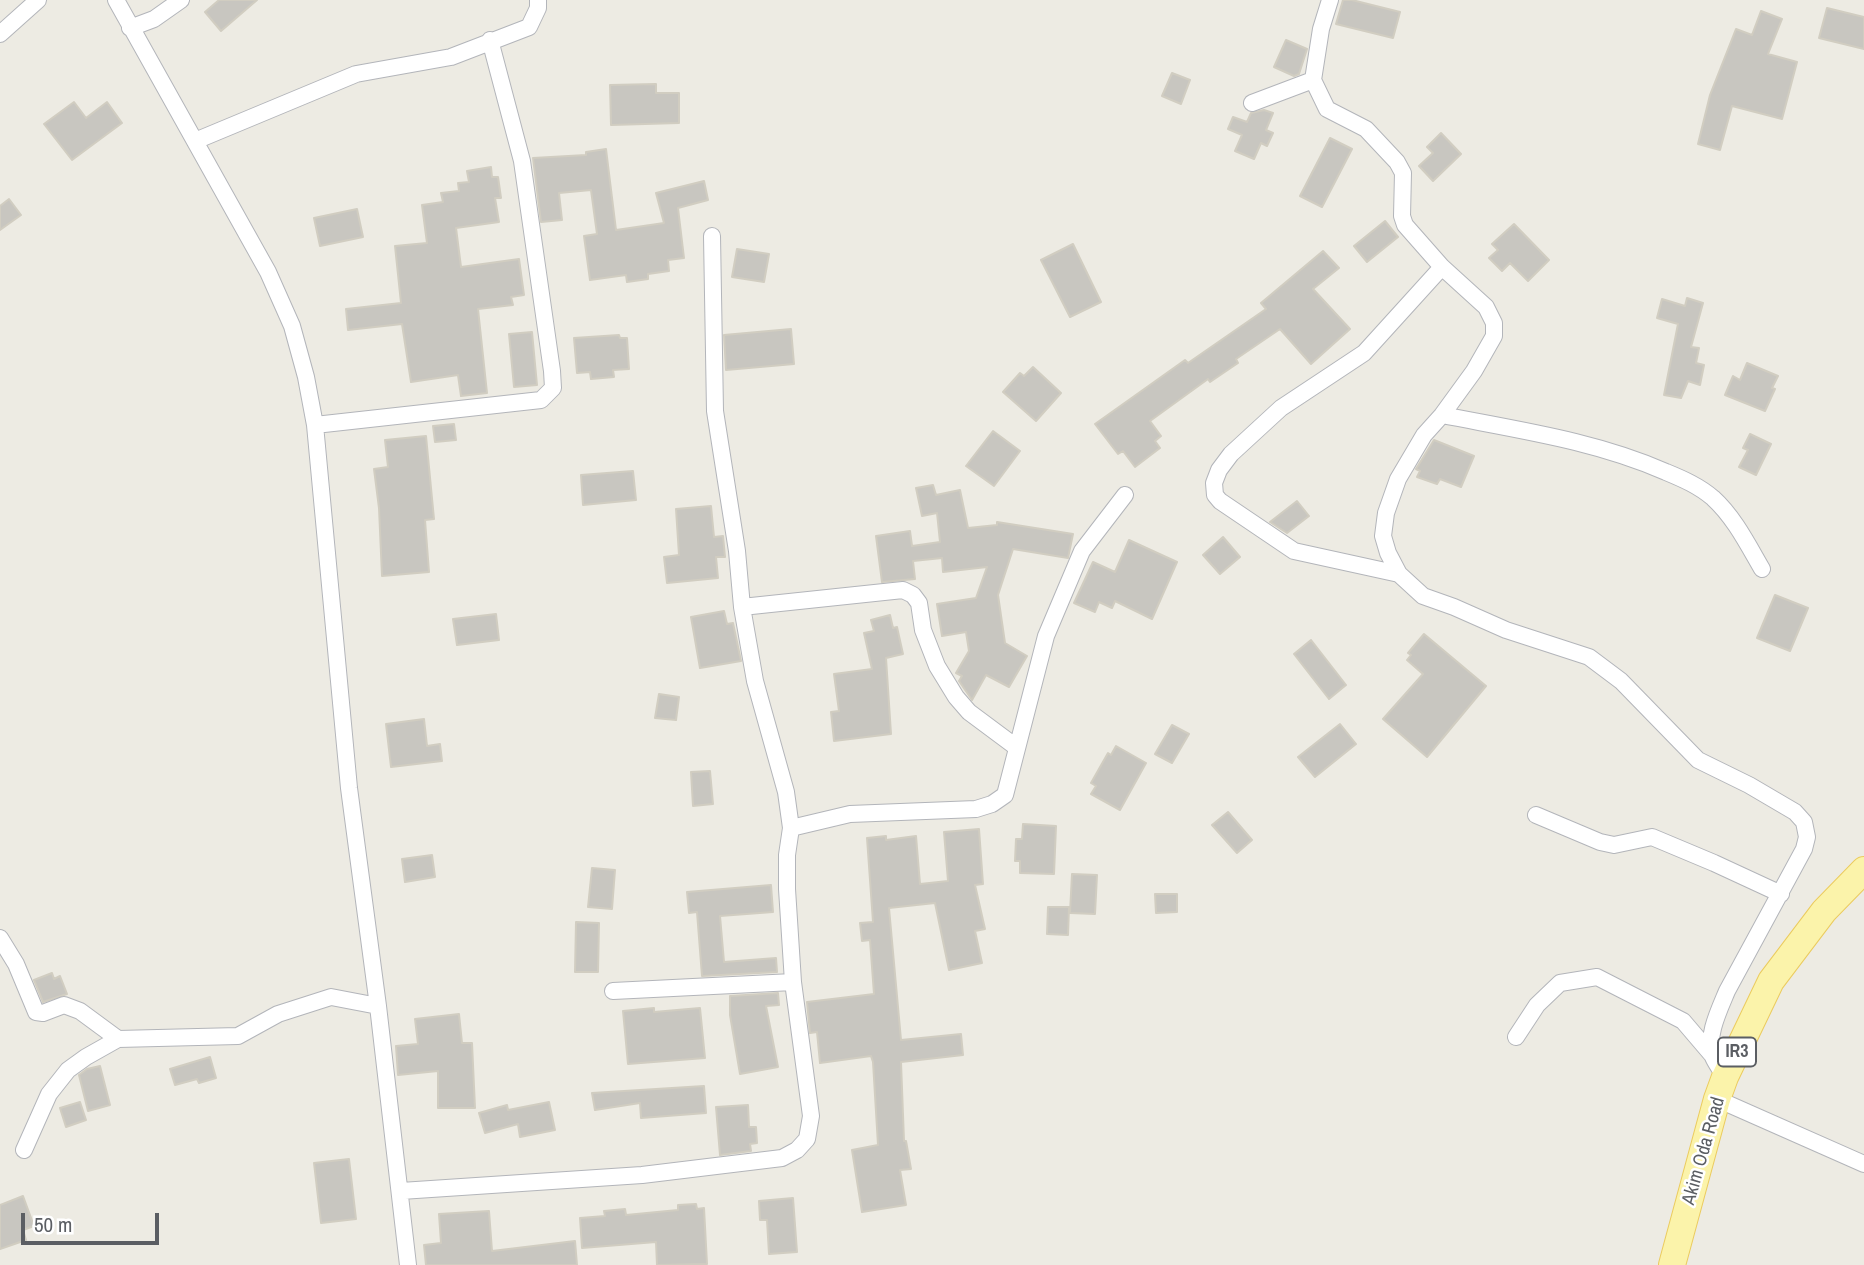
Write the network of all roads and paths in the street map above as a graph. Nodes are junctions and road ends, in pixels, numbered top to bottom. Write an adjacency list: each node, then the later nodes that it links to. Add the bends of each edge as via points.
1 (38, 0): 7 (street)
2 (116, 0): 6 (street)
3 (181, 0): 6 (street, via 154,19)
4 (538, 0): 8 (street, via 529,27)
5 (1330, 0): 9 (street)
6 (130, 28): 11 (street)
7 (0, 34)
8 (490, 40): 11 (street, via 450,57 356,74); 15 (street, via 522,161 553,388 541,400)
9 (1313, 80): 10 (street); 13 (street, via 1327,109 1366,129 1397,162 1403,173 1405,225)
10 (1252, 103)
11 (195, 141): 15 (street, via 251,240 292,326)
12 (712, 236): 19 (street, via 715,411)
13 (1443, 267): 14 (street, via 1486,307 1494,336); 18 (street, via 1364,353 1281,408 1231,454 1214,483 1214,495 1220,501 1294,551)
14 (1443, 415): 17 (street, via 1631,456 1696,485 1729,517); 18 (street, via 1424,435 1398,479 1386,513 1383,536)
15 (315, 425): 28 (street, via 349,788)
16 (1125, 495): 20 (street, via 1082,551 1046,636)
17 (1762, 569)
18 (1399, 574): 24 (street, via 1423,596 1588,657 1621,681 1698,760 1795,812 1804,822 1807,836)
19 (742, 607): 20 (street, via 903,590 912,594 919,603 923,630 937,666 956,696 969,712); 22 (street)
20 (1016, 747): 22 (street, via 1005,794 992,804 951,811 850,814)
21 (1536, 815): 24 (street, via 1614,845 1652,838)
22 (791, 828): 26 (street, via 787,889)
23 (1864, 870): 31 (main road, Akim Oda Road / IR3, via 1824,911 1771,981)
24 (1781, 894): 31 (street, via 1727,990 1712,1039)
25 (0, 938): 30 (street, via 36,1013 64,1005)
26 (793, 982): 27 (street); 34 (street, via 811,1116 807,1139 782,1158 642,1175)
27 (613, 991)
28 (378, 1006): 30 (street, via 331,997 278,1014 238,1036); 34 (street)
29 (1516, 1037): 31 (street, via 1537,1005 1560,983 1597,977 1683,1021)
30 (118, 1039): 32 (street, via 68,1070 49,1094)
31 (1718, 1077): 33 (street); 36 (main road, Akim Oda Road / IR3)
32 (24, 1150)
33 (1864, 1164)
34 (401, 1191): 35 (street)
35 (408, 1265)
36 (1672, 1265)

